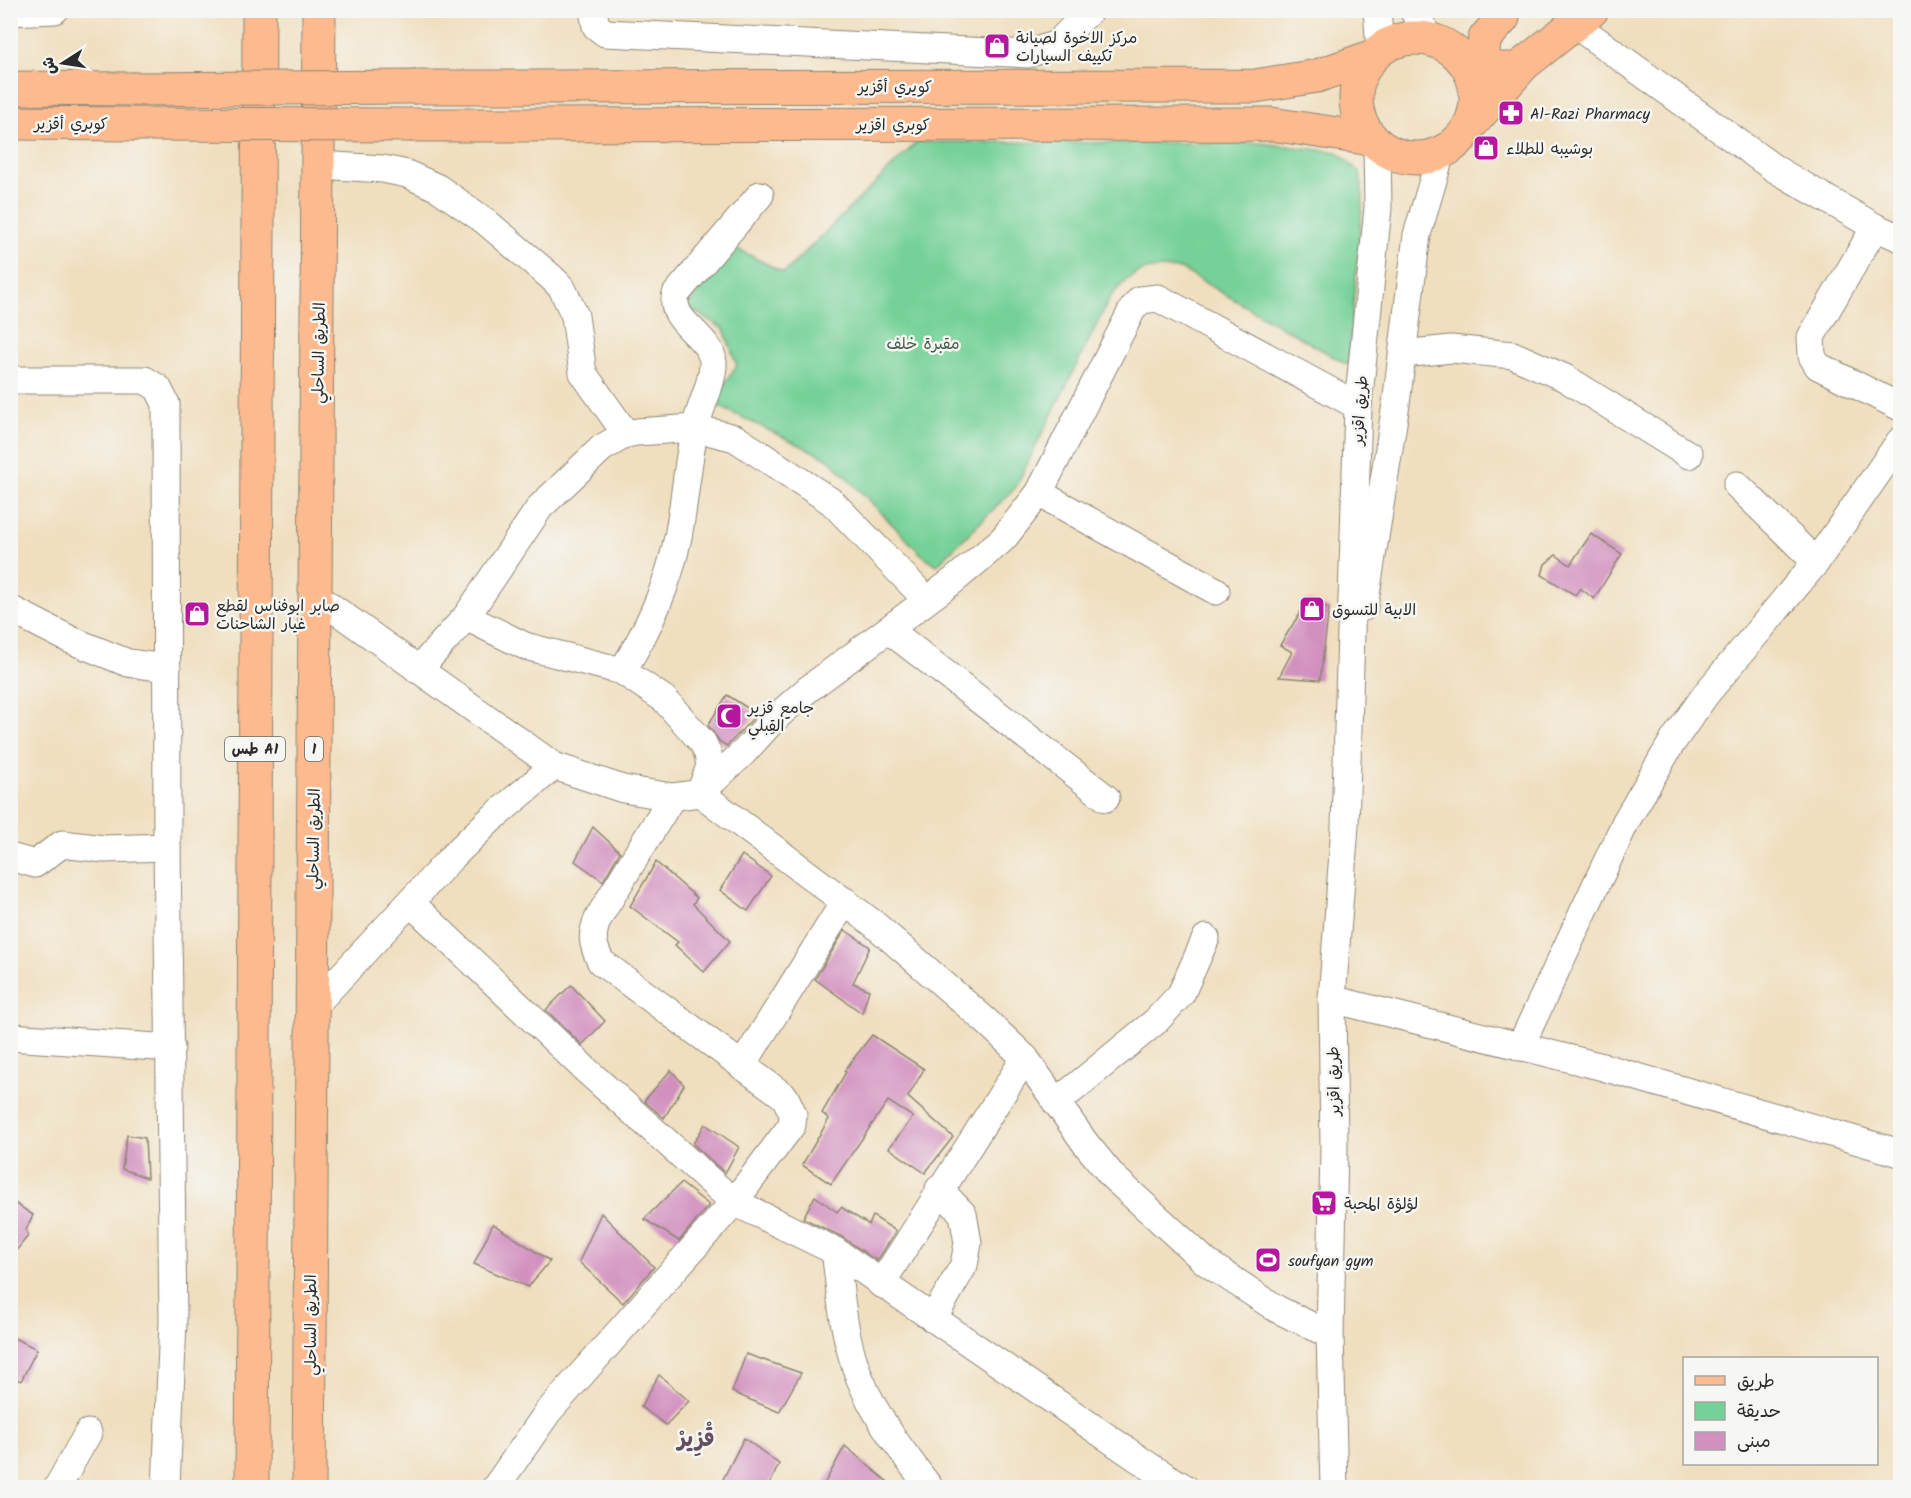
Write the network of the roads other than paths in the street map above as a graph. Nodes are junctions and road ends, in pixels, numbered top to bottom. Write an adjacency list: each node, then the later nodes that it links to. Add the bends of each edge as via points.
1 (55, 10): 8 (street)
2 (259, 10): 73 (main road, طس A1)
3 (319, 10): 20 (main road, الطريق الساحلي / 1)
4 (593, 10): 5 (street, via 596,26 605,33 1028,54 1057,44)
5 (1090, 10)
6 (1377, 10): 12 (street)
7 (1413, 10): 11 (street)
8 (10, 12)
9 (1510, 14): 11 (main road); 13 (main road, via 1485,38 1482,55 1486,64 1498,70)
10 (1583, 17): 13 (main road); 22 (street, via 1775,169)
11 (1434, 40): 12 (main road, via 1408,37); 16 (main road, via 1462,57 1475,82 1477,97)
12 (1375, 53): 14 (main road, كويري أقزير, bridge, via 1317,76 1255,86); 18 (main road, via 1363,68 1356,94 1360,120)
13 (1524, 64): 16 (main road)
14 (10, 88)
15 (10, 123): 17 (main road, كوبري أقزير, bridge)
16 (1471, 124): 19 (main road, via 1463,136)
17 (413, 125): 18 (main road, كوبري اقزير, via 1271,124)
18 (1374, 142): 19 (main road, via 1402,156); 26 (street, طريق اقزير, via 1378,208)
19 (1441, 153): 24 (street, طريق اقزير, via 1417,236)
20 (320, 165): 29 (street, via 383,169 407,174 438,188 486,221 551,278 562,288 575,316 584,373); 36 (main road, الطريق الساحلي / 1)
21 (760, 195): 28 (street, via 676,294 675,312 691,327 713,361)
22 (1875, 227): 23 (street); 27 (street, via 1811,337 1810,346 1818,366)
23 (1900, 238)
24 (1403, 354): 31 (street, via 1451,349 1513,355 1564,378); 44 (street, طريق اقزير)
25 (10, 380): 41 (street, via 145,380 158,388 166,404)
26 (1358, 406): 33 (street, via 1192,314 1149,297 1132,309); 44 (street, طريق اقزير)
27 (1900, 407)
28 (695, 428): 29 (street); 37 (street, via 735,438 832,502); 43 (street, via 669,575)
29 (626, 434): 39 (street, via 602,448 540,507)
30 (1900, 441): 34 (street)
31 (1689, 455)
32 (1737, 485): 34 (street)
33 (1039, 493): 35 (street); 37 (street, via 1003,539)
34 (1816, 562): 58 (street, via 1706,694 1671,744 1626,821)
35 (1216, 591)
36 (316, 596): 42 (street); 55 (main road, الطريق الساحلي / 1)
37 (926, 599): 40 (street)
38 (10, 609): 41 (street, via 128,663)
39 (466, 617): 42 (street); 43 (street, via 525,646)
40 (889, 630): 46 (street, via 807,690); 48 (street)
41 (167, 668): 49 (street)
42 (418, 670): 45 (street)
43 (622, 671): 46 (street, via 664,699 703,743 710,766)
44 (1351, 675): 54 (street, طريق اقزير)
45 (554, 766): 47 (street, via 623,789); 52 (street, via 489,820)
46 (700, 793): 47 (street); 51 (street)
47 (672, 797): 60 (street, via 600,915 593,928 592,945 601,962)
48 (1106, 798)
49 (167, 847): 50 (street, via 104,849 62,844 35,864); 57 (street)
50 (10, 857)
51 (845, 901): 59 (street); 60 (street)
52 (411, 903): 55 (street); 64 (street, via 587,1071)
53 (1206, 938): 61 (street, via 1181,994 1156,1021)
54 (1332, 999): 58 (street); 68 (street, طريق اقزير)
55 (312, 1008): 70 (main road, الطريق الساحلي / 1)
56 (10, 1037): 57 (street)
57 (171, 1047): 72 (street, via 173,1322)
58 (1520, 1047): 62 (street, via 1603,1067)
59 (1025, 1058): 61 (street); 63 (street)
60 (742, 1066): 64 (street, via 785,1097 793,1114 789,1132)
61 (1056, 1103): 68 (street, via 1113,1177 1206,1262 1277,1310)
62 (1900, 1153)
63 (939, 1189): 66 (street); 67 (street, via 963,1214 968,1243 964,1265)
64 (734, 1202): 65 (street); 74 (street, via 548,1413)
65 (836, 1251): 66 (street); 75 (street, via 853,1361 872,1406)
66 (881, 1284): 67 (street)
67 (933, 1319): 76 (street)
68 (1330, 1335): 77 (street, طريق اقزير)
69 (88, 1433): 71 (street)
70 (316, 1486)
71 (57, 1488)
72 (166, 1488)
73 (252, 1488)
74 (495, 1488)
75 (930, 1488)
76 (1185, 1488)
77 (1334, 1488)

